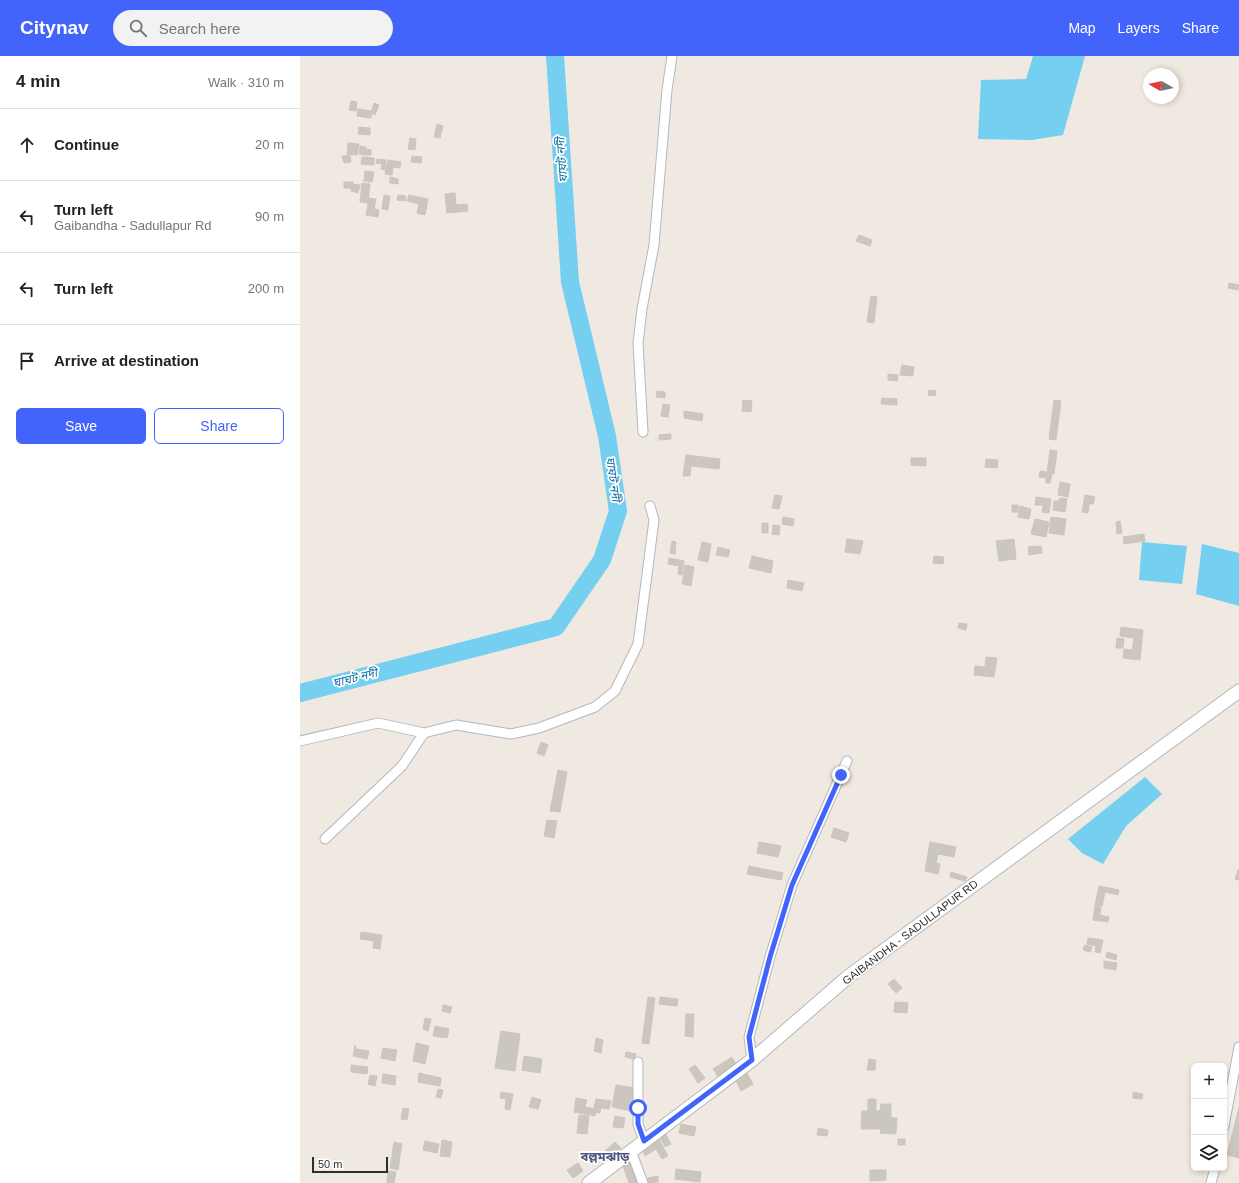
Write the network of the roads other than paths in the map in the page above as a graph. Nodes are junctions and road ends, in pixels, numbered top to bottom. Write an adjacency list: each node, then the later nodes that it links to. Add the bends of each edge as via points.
1 (672, 56): 2 (street, via 654,245 638,343)
2 (643, 432)
3 (650, 506): 5 (street, via 654,520 638,644 615,691 595,707 539,728 511,734 456,725)
4 (1239, 691): 10 (main road, GAIBANDHA - SADULLAPUR RD, via 849,976)
5 (424, 733): 6 (street, via 378,723); 8 (street, via 402,766)
6 (300, 741)
7 (847, 761): 10 (street, via 792,885 749,1037)
8 (325, 839)
9 (1239, 1047): 12 (street)
10 (752, 1060): 13 (main road, GAIBANDHA - SADULLAPUR RD)
11 (638, 1062): 13 (street, via 638,1124)
12 (1227, 1110)
13 (644, 1141): 14 (main road, GAIBANDHA - SADULLAPUR RD)
14 (631, 1151): 16 (main road, GAIBANDHA - SADULLAPUR RD); 17 (street)
15 (1214, 1171): 18 (street)
16 (589, 1183)
17 (643, 1183)
18 (1211, 1183)

